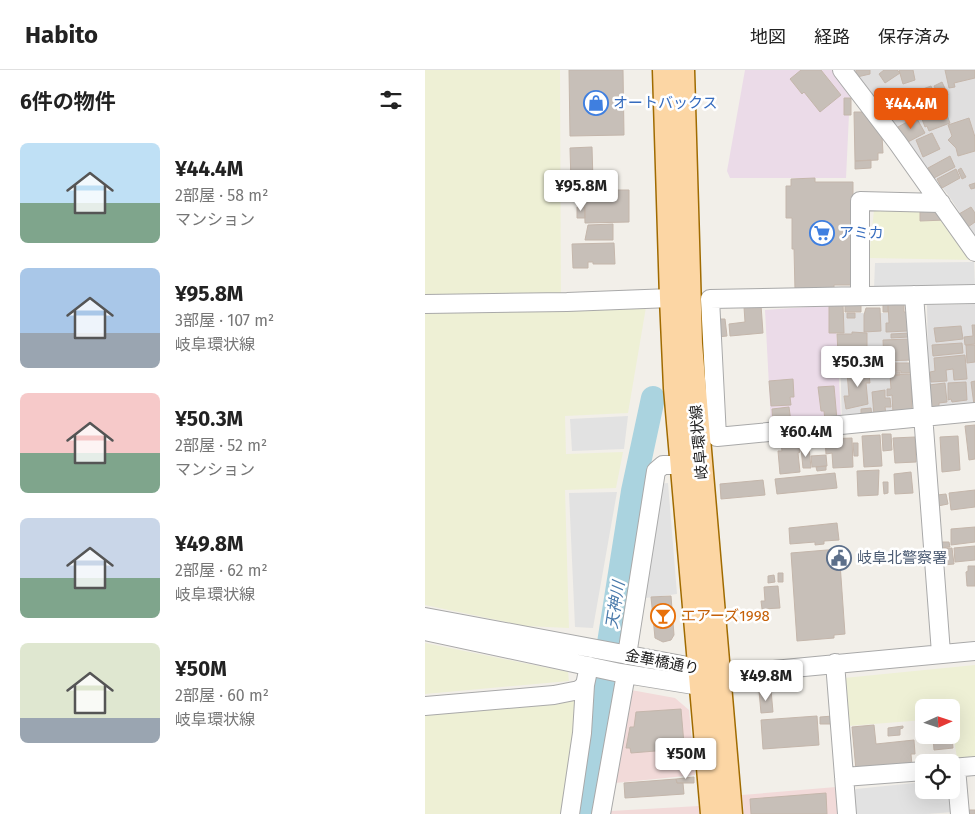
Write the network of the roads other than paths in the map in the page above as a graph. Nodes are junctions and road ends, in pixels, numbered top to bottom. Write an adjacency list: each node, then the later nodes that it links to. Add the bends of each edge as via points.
1 (664, 70): 9 (main road, 岐阜環状線)
2 (683, 70): 22 (main road, 岐阜環状線, via 691,344)
3 (842, 70): 4 (street)
4 (941, 203): 5 (street); 8 (street, via 859,201)
5 (975, 252)
6 (975, 294): 7 (street)
7 (914, 295): 8 (street); 12 (street)
8 (860, 296): 12 (street, via 710,299 717,436)
9 (671, 298): 10 (street); 13 (main road, 岐阜環状線)
10 (425, 304)
11 (975, 412): 12 (street)
12 (923, 417): 17 (street)
13 (681, 465): 18 (street, via 663,465 656,471); 23 (main road, 岐阜環状線)
14 (425, 617): 18 (street, 金華橋通り)
15 (425, 631): 20 (street, 金華橋通り)
16 (975, 650): 17 (street)
17 (941, 653): 19 (street)
18 (626, 655): 23 (street, 金華橋通り)
19 (835, 663): 22 (street); 29 (street)
20 (592, 666): 21 (street, 金華橋通り); 24 (street)
21 (623, 673): 23 (street, 金華橋通り); 32 (street)
22 (719, 675): 23 (street, 金華橋通り); 34 (main road, 岐阜環状線)
23 (699, 677): 33 (main road, 岐阜環状線)
24 (585, 685): 25 (street, via 579,690 554,695); 31 (street, via 582,733)
25 (425, 706)
26 (975, 766): 27 (street)
27 (960, 767)
28 (915, 772): 29 (street)
29 (844, 777): 35 (street)
30 (957, 799): 36 (street)
31 (570, 814)
32 (601, 814)
33 (712, 814)
34 (731, 814)
35 (847, 814)
36 (959, 814)

